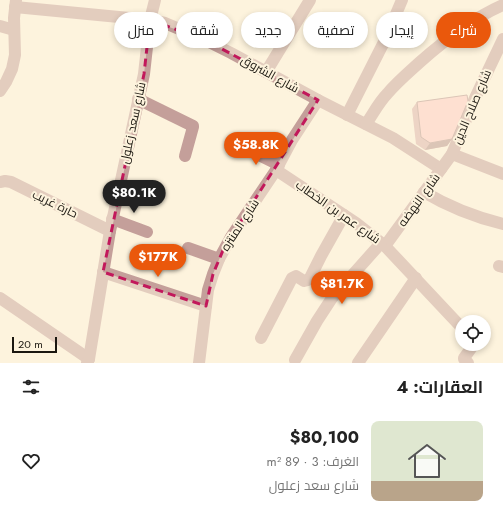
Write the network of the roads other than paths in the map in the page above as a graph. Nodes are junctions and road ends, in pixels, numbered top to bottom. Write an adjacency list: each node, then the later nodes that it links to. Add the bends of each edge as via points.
1 (155, 0): 6 (street, شارع سعد زعلول)
2 (310, 0): 13 (street)
3 (402, 0): 17 (street)
4 (16, 4): 7 (street, شارع الشروق); 10 (street)
5 (503, 5): 18 (street, via 462,29 415,66 386,94)
6 (152, 12)
7 (114, 16)
8 (168, 24): 13 (street, شارع الشروق, via 205,40)
9 (0, 26): 10 (street)
10 (14, 30): 14 (street, via 15,55 12,69)
11 (503, 39): 20 (street, شارع صلاح الدين)
12 (147, 48): 15 (street, شارع سعد زعلول)
13 (266, 72): 16 (street, شارع الشروق)
14 (0, 91)
15 (138, 98): 21 (street, via 193,126); 28 (street, شارع سعد زعلول)
16 (318, 100): 17 (street, شارع الشروق); 22 (street, شارع المنتزه)
17 (347, 115): 18 (street, شارع الشروق)
18 (366, 124): 23 (street, شارع الشروق)
19 (243, 147): 22 (street, شارع عمر بن الخطاب)
20 (452, 154): 23 (street, شارع النهضه); 24 (street)
21 (185, 156)
22 (278, 167): 27 (street, شارع عمر بن الخطاب); 34 (street, شارع المنتزه)
23 (441, 169): 26 (street, شارع النهضه)
24 (503, 174)
25 (0, 182): 30 (street, حارة غريب, via 11,182)
26 (424, 192): 29 (street, via 450,207); 32 (street, شارع النهضه)
27 (344, 215): 32 (street, شارع عمر بن الخطاب); 40 (street, via 308,280 304,281 296,276 292,278)
28 (112, 219): 30 (street, شارع سعد زعلول); 31 (street)
29 (503, 224)
30 (110, 231): 35 (street, شارع سعد زعلول)
31 (147, 232)
32 (383, 244): 36 (street, شارع عمر بن الخطاب); 41 (street, شارع النهضه, via 332,298)
33 (188, 248): 34 (street)
34 (219, 259): 38 (street, شارع المنتزه)
35 (103, 272): 38 (street); 42 (street, شارع سعد زعلول)
36 (416, 278): 39 (street, شارع عمر بن الخطاب); 44 (street)
37 (0, 298): 42 (street)
38 (206, 306): 43 (street, شارع المنتزه)
39 (455, 320)
40 (261, 338)
41 (295, 360)
42 (88, 361)
43 (203, 362)
44 (358, 363)

